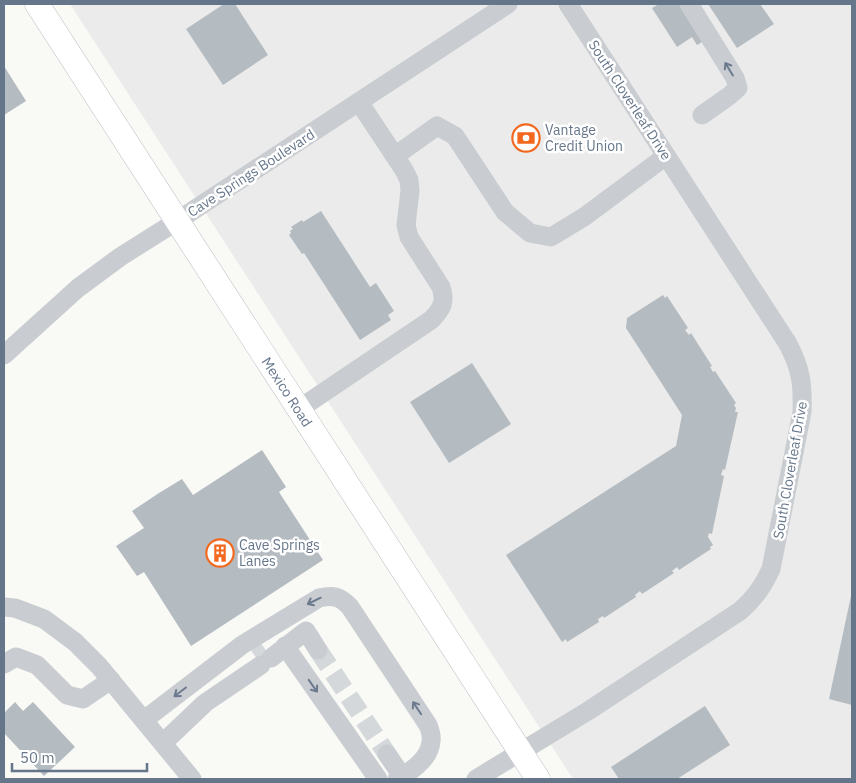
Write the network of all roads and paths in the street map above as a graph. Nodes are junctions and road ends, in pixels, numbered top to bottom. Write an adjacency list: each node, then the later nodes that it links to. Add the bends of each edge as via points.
1 (37, 4): 9 (main road, Mexico Road)
2 (508, 4): 5 (street, Cave Springs Boulevard)
3 (568, 4): 8 (street, South Cloverleaf Drive)
4 (689, 4): 6 (street, one-way to 4, via 738,88)
5 (359, 102): 7 (street); 9 (street, Cave Springs Boulevard)
6 (702, 115)
7 (395, 156): 8 (street, via 437,126 455,136 505,212 530,233 551,237 584,217); 11 (street, via 409,180 406,225 409,237 441,287 443,303 431,320)
8 (666, 156): 19 (street, South Cloverleaf Drive, via 788,344 801,374 802,412 773,562 764,585 740,611)
9 (177, 221): 10 (street, Cave Springs Boulevard, via 120,256 78,288); 11 (main road, Mexico Road)
10 (4, 355)
11 (299, 409): 19 (main road, Mexico Road)
12 (4, 607): 16 (street, via 44,619 75,642)
13 (318, 650): 14 (street, via 306,631)
14 (269, 659): 18 (street, via 218,684 205,703); 23 (street, one-way to 23)
15 (4, 664): 16 (street, via 16,657 37,665 67,695 83,699)
16 (111, 680): 17 (street)
17 (144, 720): 18 (street); 21 (street, one-way to 17, via 429,752 432,740 428,725 350,607 334,595 319,598 242,645)
18 (163, 743): 22 (street)
19 (521, 752): 24 (street, South Cloverleaf Drive); 25 (main road, Mexico Road)
20 (387, 754): 21 (street)
21 (400, 778)
22 (192, 779)
23 (378, 779)
24 (476, 779)
25 (538, 779)

